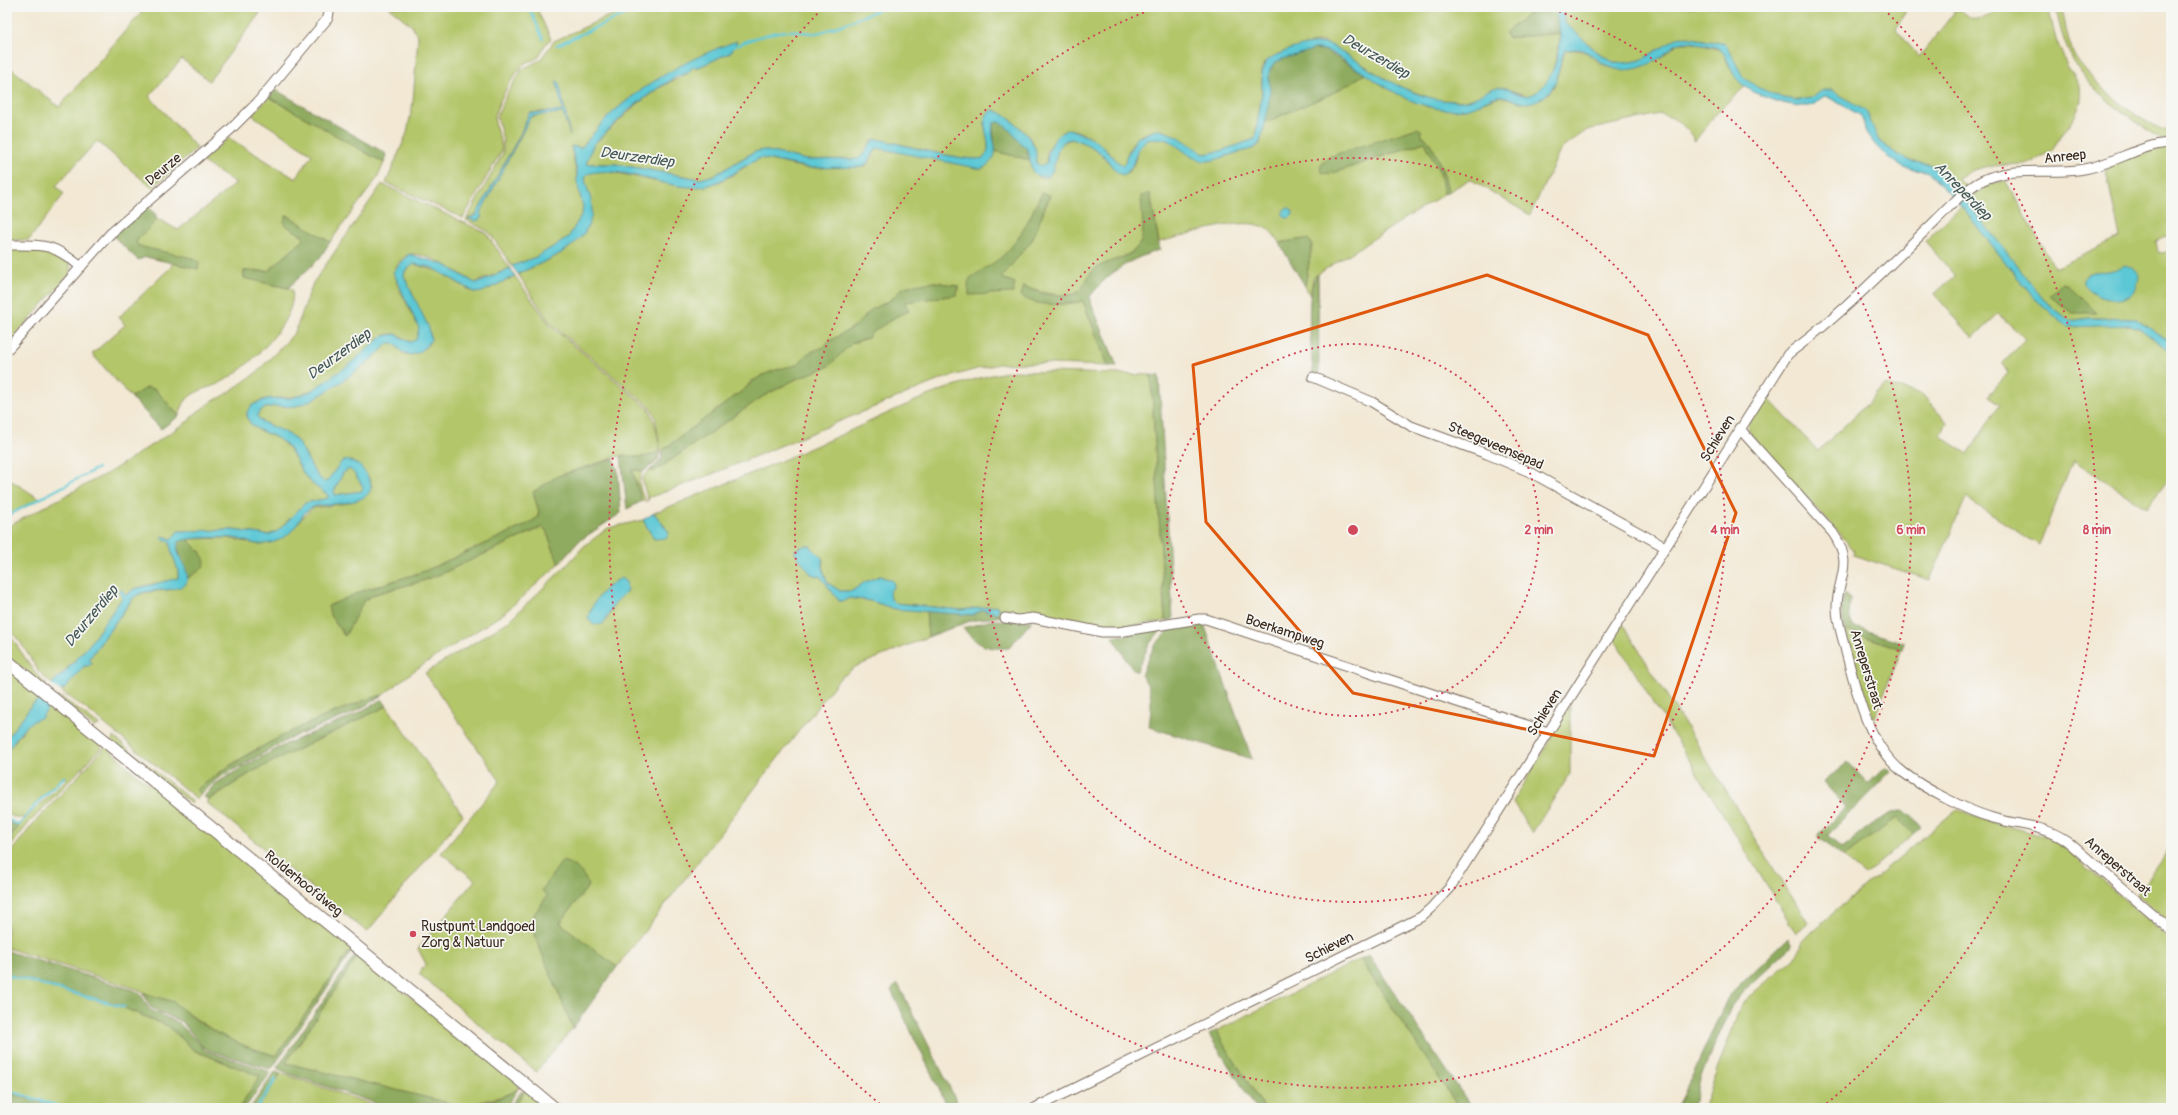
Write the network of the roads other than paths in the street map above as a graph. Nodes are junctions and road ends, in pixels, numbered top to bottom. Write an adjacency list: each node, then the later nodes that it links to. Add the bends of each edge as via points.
1 (330, 7): 5 (street, Deurze, via 328,18 257,103 110,234)
2 (2171, 143): 3 (street, Anreep, via 2156,144 2085,169 2000,174 1979,182)
3 (1964, 195): 8 (street, Schieven, via 1840,312 1788,354)
4 (7, 245): 5 (street, via 40,245 55,248)
5 (80, 267): 6 (street, Deurze)
6 (7, 350)
7 (1313, 378): 9 (street, Steegeveensepad, via 1372,402 1411,426 1530,472)
8 (1739, 428): 9 (street, Schieven); 13 (street, Anreperstraat, via 1840,544 1844,570 1837,606 1839,623 1858,698 1879,742 1895,764 1912,778 1978,812 2055,833)
9 (1664, 547): 12 (street, Schieven)
10 (1005, 618): 12 (street, Boerkampweg, via 1033,618 1102,632 1206,620)
11 (7, 661): 14 (main road, Rolderhoofdweg)
12 (1548, 732): 15 (street, Schieven, via 1451,886 1421,916)
13 (2171, 930)
14 (554, 1108)
15 (1035, 1108)

